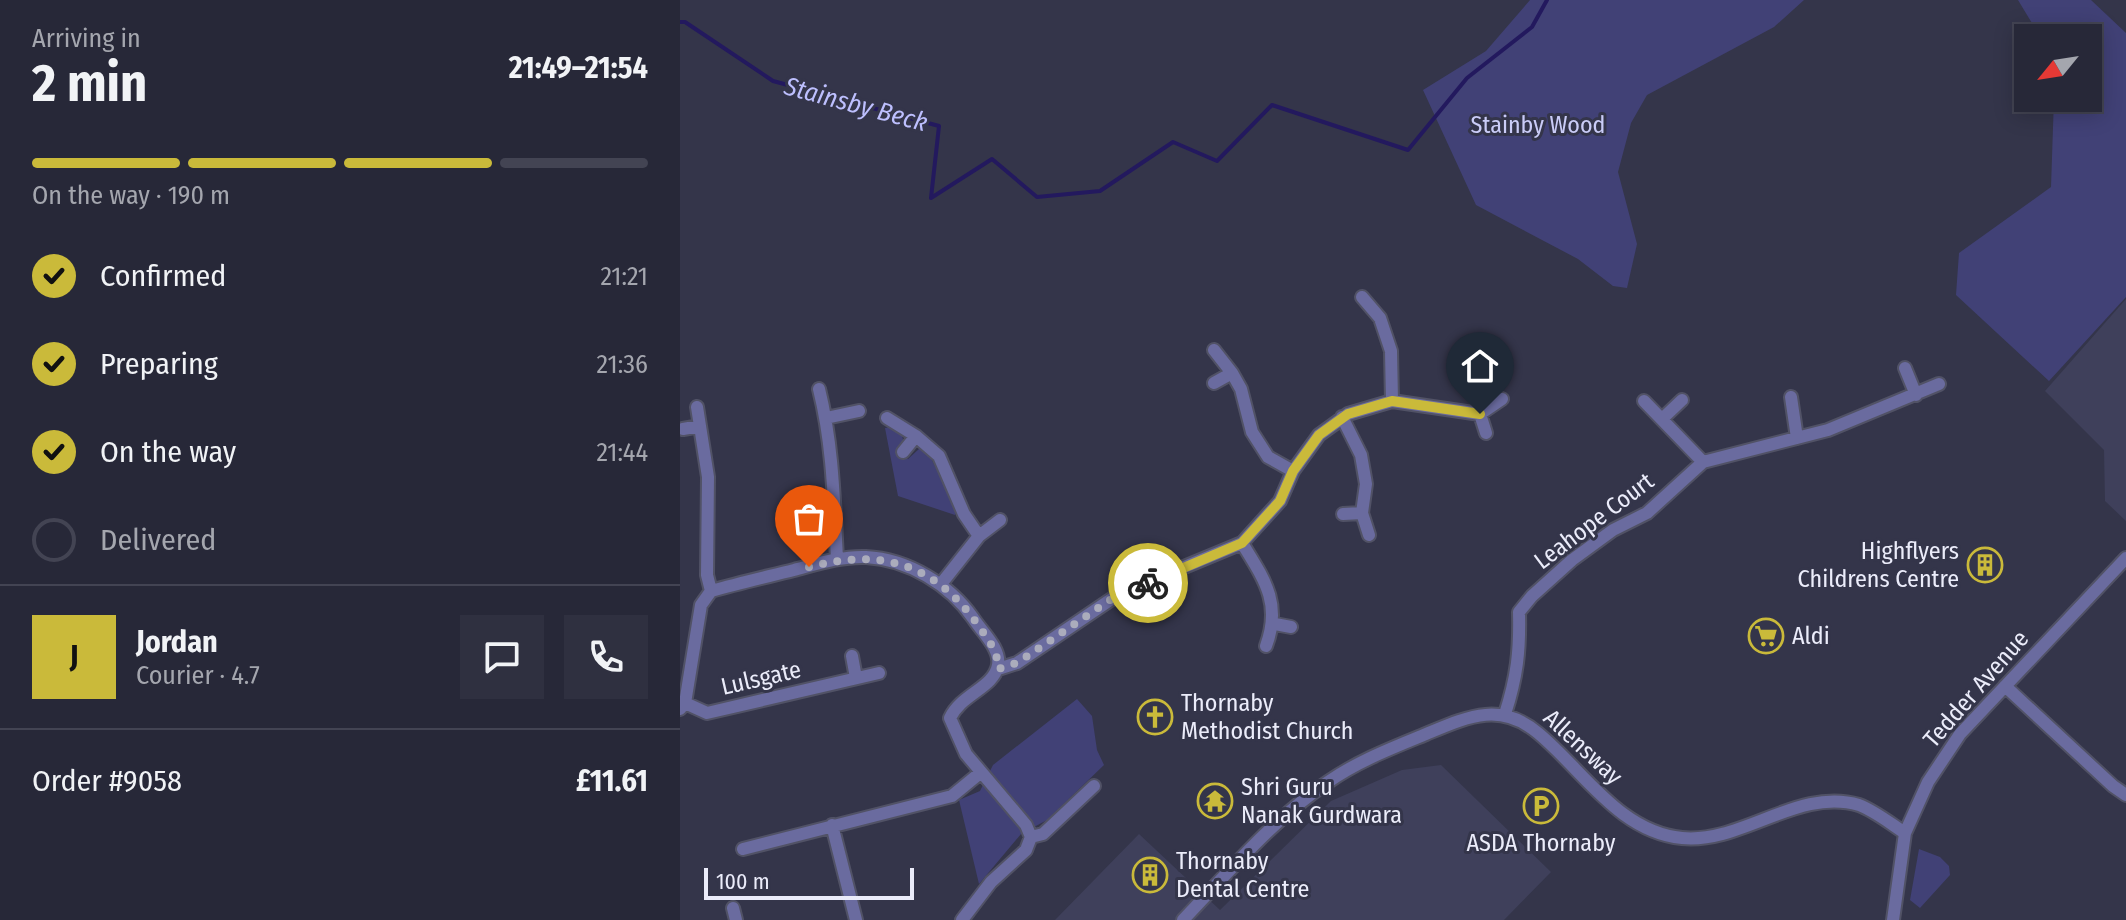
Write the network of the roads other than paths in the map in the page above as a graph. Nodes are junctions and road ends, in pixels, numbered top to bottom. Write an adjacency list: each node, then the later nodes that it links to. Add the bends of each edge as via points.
1 (1362, 297): 12 (street, via 1380,318 1391,351)
2 (1214, 350): 4 (street)
3 (1905, 368): 8 (street)
4 (1232, 373): 5 (street); 28 (street, via 1252,432 1268,457)
5 (1214, 383)
6 (1939, 384): 8 (street, Leahope Court)
7 (819, 389): 18 (street)
8 (1916, 395): 25 (street, Leahope Court)
9 (1791, 397): 25 (street)
10 (1502, 399): 16 (street)
11 (1682, 400): 20 (street)
12 (1392, 401): 16 (street); 17 (street)
13 (1644, 401): 20 (street)
14 (697, 407): 21 (street)
15 (859, 411): 18 (street)
16 (1480, 414): 23 (street)
17 (1342, 417): 28 (street, via 1319,435); 29 (street, via 1361,455 1366,484)
18 (826, 418): 36 (street)
19 (887, 418): 24 (street)
20 (1662, 419): 27 (street)
21 (700, 426): 22 (street); 38 (street, via 708,477)
22 (683, 429)
23 (1486, 433)
24 (916, 436): 26 (street); 33 (street, via 939,456)
25 (1797, 438): 27 (street, Leahope Court)
26 (903, 452)
27 (1703, 462): 48 (street, Leahope Court, via 1647,513 1572,560 1519,612 1520,656)
28 (1293, 471): 34 (street, via 1280,501)
29 (1362, 513): 30 (street); 32 (street)
30 (1343, 514)
31 (1000, 520): 33 (street)
32 (1369, 535)
33 (979, 536): 37 (street)
34 (1242, 543): 39 (street, via 1266,583); 43 (street, via 1119,594 1017,663)
35 (2126, 558): 46 (street, Tedder Avenue)
36 (837, 559): 37 (street, via 867,557 904,565); 38 (street)
37 (941, 584): 43 (street, via 961,601 998,654)
38 (711, 591): 47 (street, via 701,605)
39 (1275, 624): 40 (street); 41 (street)
40 (1291, 627)
41 (1266, 646)
42 (852, 656): 45 (street)
43 (998, 669): 49 (street, via 956,706 950,718)
44 (879, 673): 45 (street, Lulsgate)
45 (856, 678): 47 (street, Lulsgate, via 707,713)
46 (2005, 686): 51 (street); 53 (street, Tedder Avenue, via 1960,734 1928,782)
47 (683, 706)
48 (1505, 714): 53 (street, Allensway, via 1525,722 1620,812 1657,833 1679,838 1716,835 1794,809 1844,802 1862,806); 58 (street, Allensway, via 1454,722 1330,780 1283,819)
49 (980, 773): 52 (street, via 952,796); 54 (street)
50 (1094, 786): 54 (street, via 1043,834)
51 (2126, 795)
52 (832, 825): 55 (street); 56 (street)
53 (1905, 833): 59 (street, Tedder Avenue)
54 (1031, 837): 57 (street, via 1026,850 991,882)
55 (743, 849)
56 (856, 920)
57 (962, 920)
58 (1183, 920)
59 (1893, 920)

